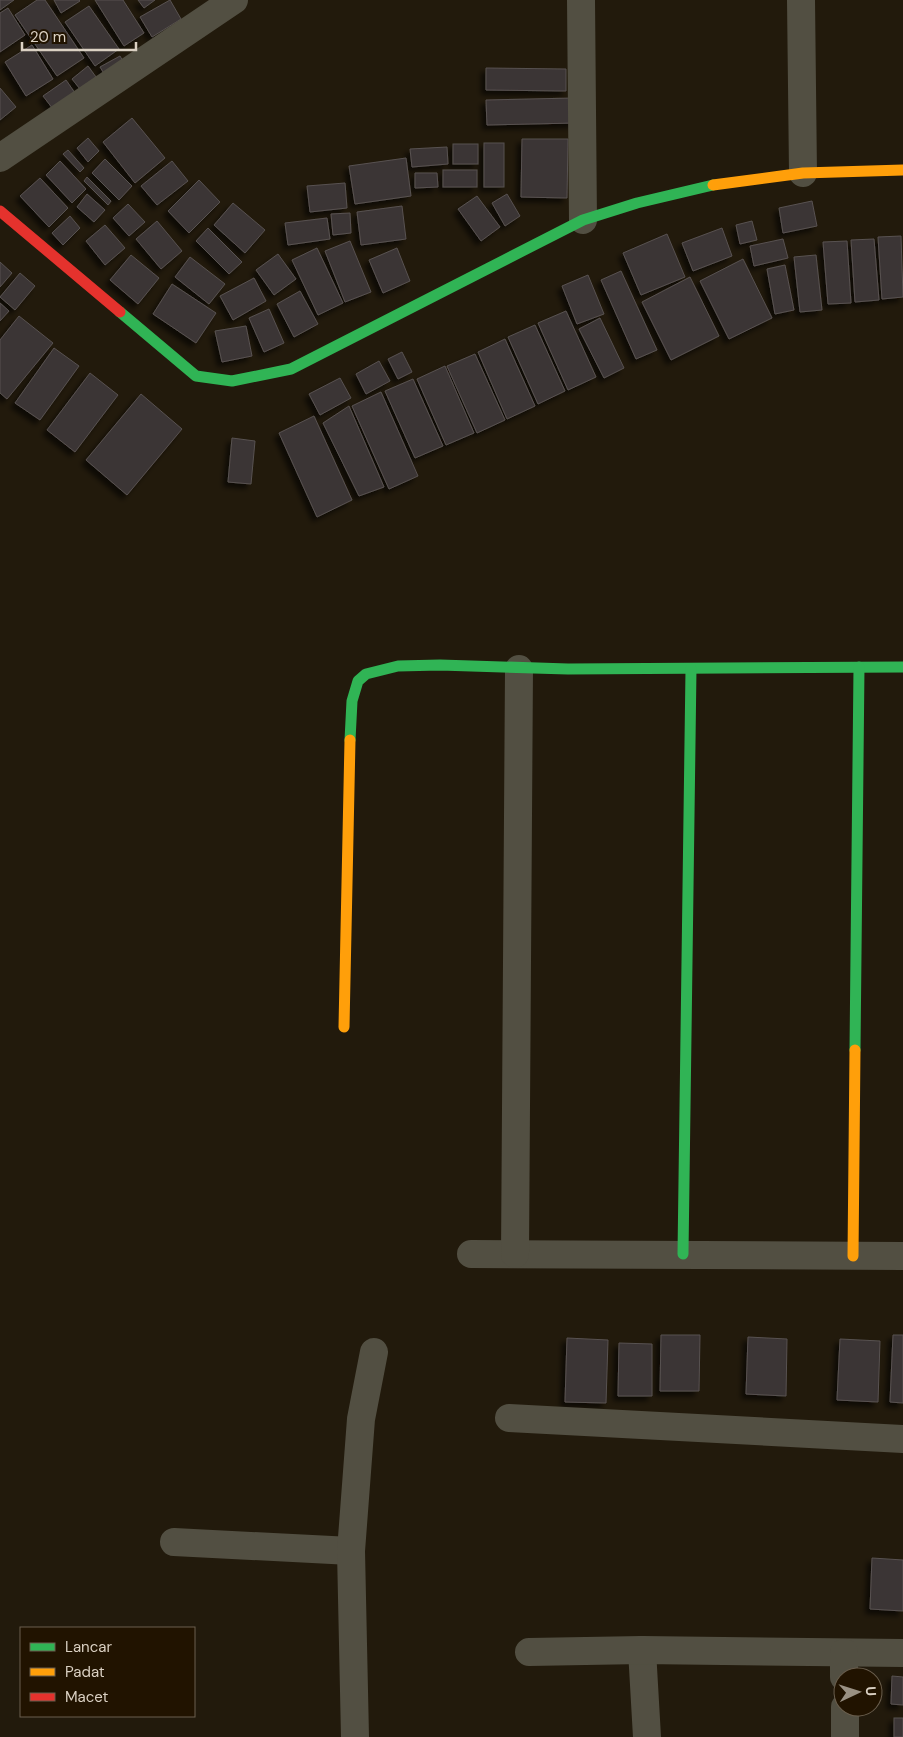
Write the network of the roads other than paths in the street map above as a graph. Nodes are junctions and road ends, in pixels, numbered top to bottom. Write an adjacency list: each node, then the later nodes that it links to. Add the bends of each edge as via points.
1 (234, 0): 4 (street)
2 (580, 0): 8 (street)
3 (800, 0): 6 (street)
4 (0, 158)
5 (903, 170): 6 (street)
6 (803, 173): 8 (street, via 676,193)
7 (0, 211): 8 (street, via 196,376 214,382 243,381 291,369)
8 (583, 220)
9 (859, 667): 10 (street); 12 (street); 17 (street)
10 (903, 667)
11 (519, 669): 12 (street); 13 (street, via 404,665 364,674 355,686 351,711); 15 (street)
12 (691, 669): 16 (street)
13 (344, 1027)
14 (472, 1254): 15 (street)
15 (515, 1254): 16 (street)
16 (683, 1254): 17 (street)
17 (852, 1256): 18 (street)
18 (903, 1256)
19 (374, 1352): 23 (street, via 361,1419)
20 (509, 1418): 21 (street)
21 (903, 1439)
22 (174, 1542): 23 (street)
23 (351, 1552): 29 (street)
24 (642, 1650): 25 (street); 27 (street); 30 (street)
25 (530, 1652)
26 (903, 1653): 27 (street)
27 (844, 1665)
28 (845, 1717): 31 (street)
29 (356, 1737)
30 (647, 1737)
31 (845, 1737)

